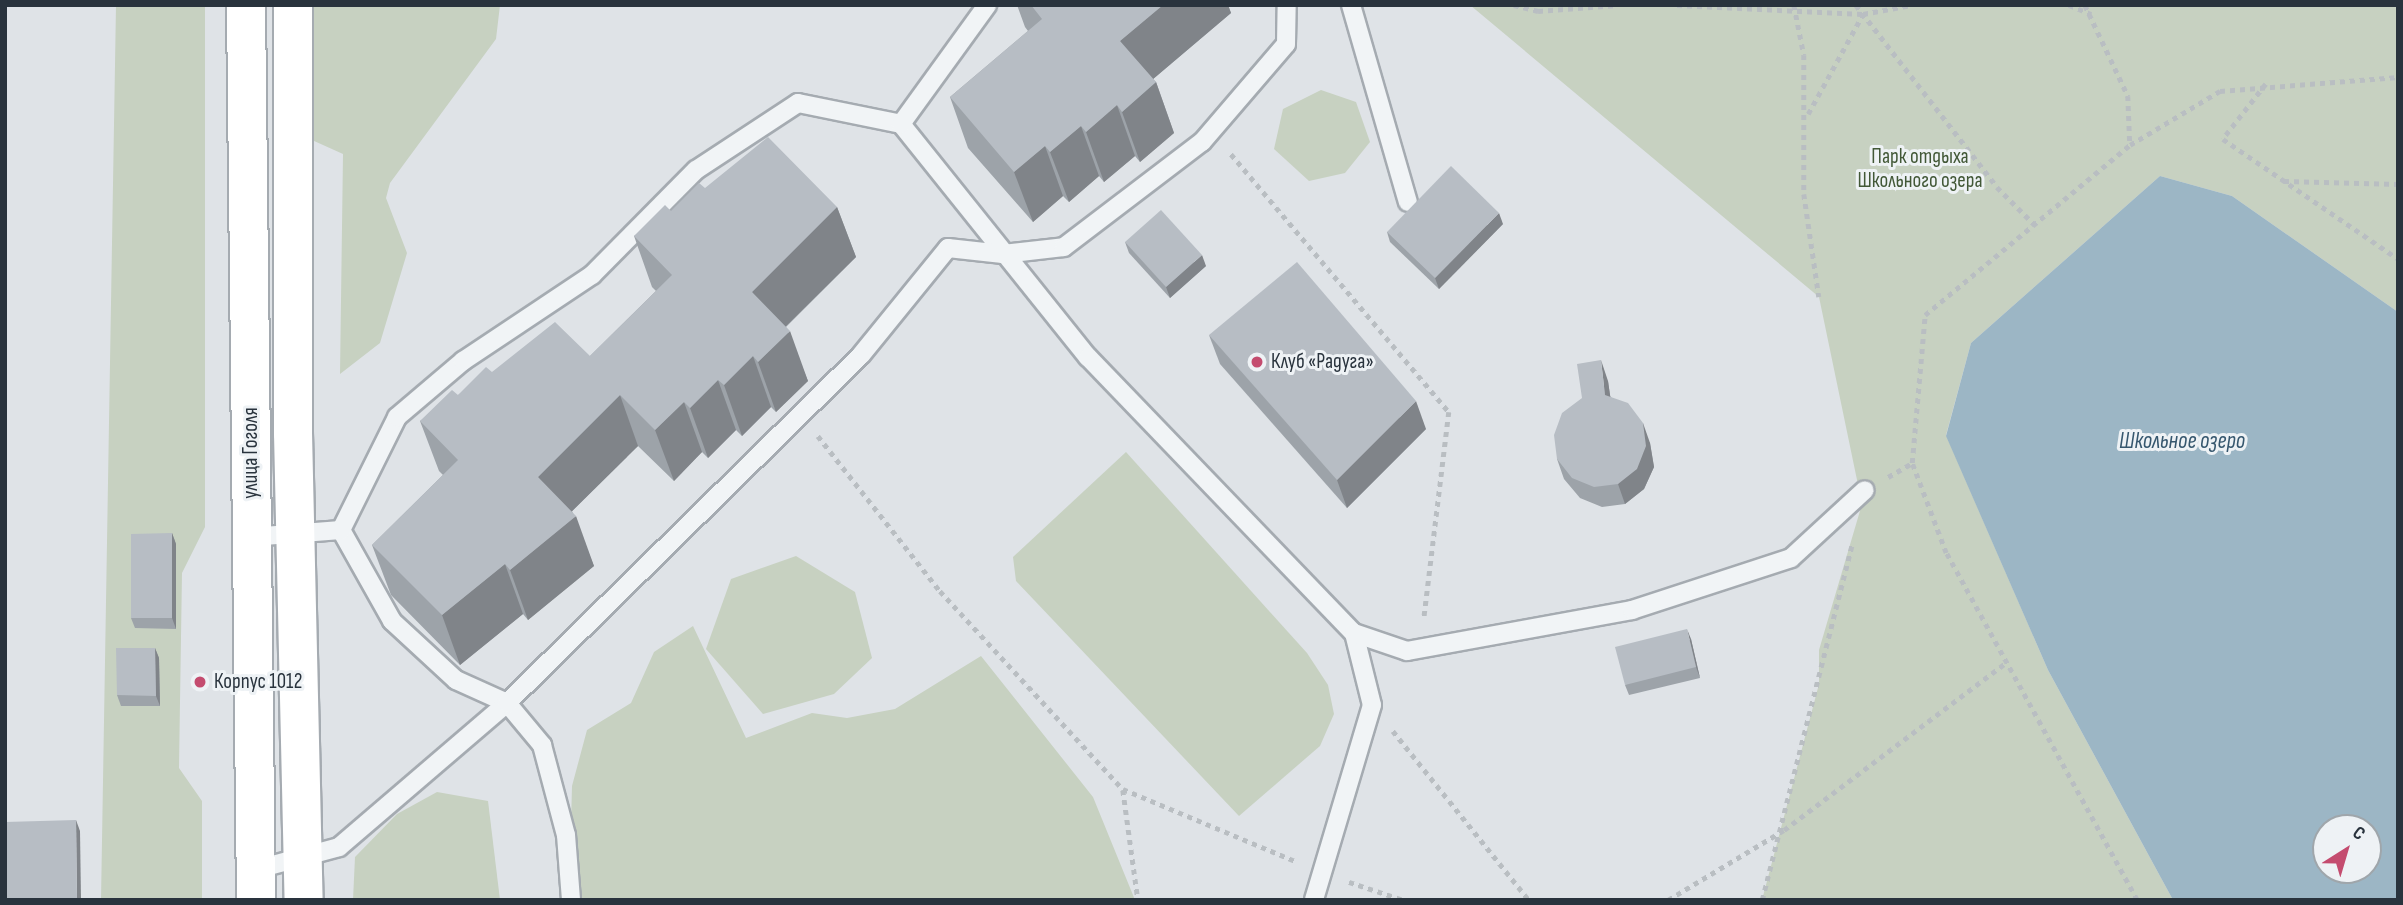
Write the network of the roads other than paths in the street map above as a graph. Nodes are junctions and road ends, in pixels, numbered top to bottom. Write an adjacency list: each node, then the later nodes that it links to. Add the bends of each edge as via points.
1 (246, 5): 12 (street, улица Гоголя)
2 (293, 5): 11 (street)
3 (987, 5): 6 (lane)
4 (1287, 5): 8 (lane, via 1286,44 1212,131 1064,247)
5 (1351, 5): 7 (lane)
6 (901, 124): 8 (lane); 10 (lane, via 798,103 696,170 592,275 463,361 397,417)
7 (1408, 202)
8 (1003, 254): 13 (lane, via 1088,357); 14 (lane, via 948,248 861,355)
9 (1865, 490): 13 (lane, via 1791,558 1632,610 1407,651)
10 (341, 530): 11 (lane); 14 (lane, via 391,621 456,680)
11 (296, 535): 12 (lane); 15 (street)
12 (251, 537): 16 (street, улица Гоголя)
13 (1354, 633): 19 (lane, via 1372,705)
14 (508, 703): 15 (lane, via 339,847); 18 (lane, via 542,746 566,835)
15 (304, 858): 16 (lane); 17 (street)
16 (255, 885)
17 (304, 900)
18 (571, 900)
19 (1314, 900)

